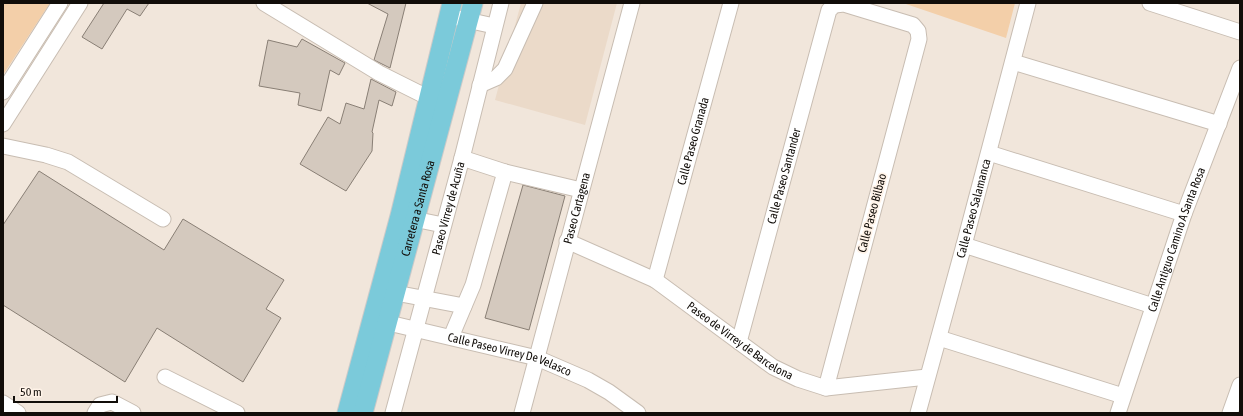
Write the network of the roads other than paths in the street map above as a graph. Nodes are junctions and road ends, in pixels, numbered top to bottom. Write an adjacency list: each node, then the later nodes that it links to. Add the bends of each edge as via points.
1 (60, 3): 18 (street)
2 (80, 3): 20 (street)
3 (264, 3): 19 (street, via 379,73)
4 (501, 3): 12 (street, Paseo Virrey de Acuña)
5 (535, 3): 17 (street, via 505,68 496,78)
6 (632, 3): 26 (street, Paseo Cartagena)
7 (731, 3): 33 (street, Calle Paseo Granada)
8 (1028, 3): 15 (street, Calle Paseo Salamanca)
9 (1150, 3): 13 (street)
10 (450, 9): 11 (street); 19 (main road, Carretera a Santa Rosa)
11 (471, 12): 12 (street); 19 (main road, Carretera a Santa Rosa)
12 (494, 26): 17 (street, Paseo Virrey de Acuña)
13 (1240, 32)
14 (919, 39): 42 (street, Calle Paseo Santander, via 918,31 913,25 844,4 835,5 829,10); 47 (street, Calle Paseo Bilbao)
15 (1012, 62): 21 (street); 23 (street, Calle Paseo Salamanca)
16 (1240, 68): 21 (street, Calle Antiguo Camino A Santa Rosa)
17 (480, 85): 24 (street, Paseo Virrey de Acuña)
18 (3, 92)
19 (436, 102): 28 (main road, Carretera a Santa Rosa)
20 (3, 124)
21 (1219, 124): 27 (street, Calle Antiguo Camino A Santa Rosa)
22 (3, 146): 29 (street, via 68,162)
23 (989, 153): 27 (street); 32 (street, Calle Paseo Salamanca)
24 (462, 158): 25 (street); 30 (street, Paseo Virrey de Acuña)
25 (505, 172): 26 (street); 36 (street)
26 (581, 190): 31 (street, Paseo Cartagena)
27 (1184, 214): 37 (street, Calle Antiguo Camino A Santa Rosa)
28 (407, 218): 30 (street); 34 (main road, Carretera a Santa Rosa)
29 (163, 219)
30 (443, 225): 35 (street, Paseo Virrey de Acuña)
31 (567, 241): 33 (street, Paseo de Virrey de Barcelona); 43 (street, Paseo Cartagena)
32 (964, 245): 37 (street); 41 (street, Calle Paseo Salamanca)
33 (655, 280): 42 (street, Paseo de Virrey de Barcelona)
34 (387, 292): 35 (street); 38 (main road, Carretera a Santa Rosa)
35 (423, 298): 36 (street); 39 (street, Paseo Virrey de Acuña)
36 (464, 306): 40 (street)
37 (1153, 306): 48 (street, Calle Antiguo Camino A Santa Rosa)
38 (379, 320): 39 (street, Calle Paseo Virrey De Velasco); 55 (main road, Carretera a Santa Rosa); 56 (main road, Carretera a Santa Rosa)
39 (415, 329): 40 (street, Calle Paseo Virrey De Velasco); 57 (street, Paseo Virrey de Acuña)
40 (451, 337): 43 (street, Calle Paseo Virrey De Velasco)
41 (939, 338): 44 (street, Calle Paseo Salamanca); 48 (street)
42 (739, 342): 47 (street, Paseo de Virrey de Barcelona, via 773,367)
43 (536, 358): 50 (street, Calle Paseo Virrey De Velasco, via 588,380); 58 (street, Paseo Cartagena)
44 (927, 377): 47 (street, Paseo de Virrey de Barcelona); 59 (street, Calle Paseo Salamanca)
45 (165, 378): 54 (street)
46 (1240, 385): 61 (street)
47 (826, 388)
48 (1123, 396): 60 (street, Calle Antiguo Camino A Santa Rosa)
49 (3, 403): 51 (street)
50 (634, 411)
51 (18, 413)
52 (95, 413): 53 (street, via 100,405 112,402)
53 (133, 413)
54 (237, 413)
55 (347, 413)
56 (363, 413)
57 (393, 413)
58 (522, 413)
59 (918, 413)
60 (1118, 413)
61 (1230, 413)

